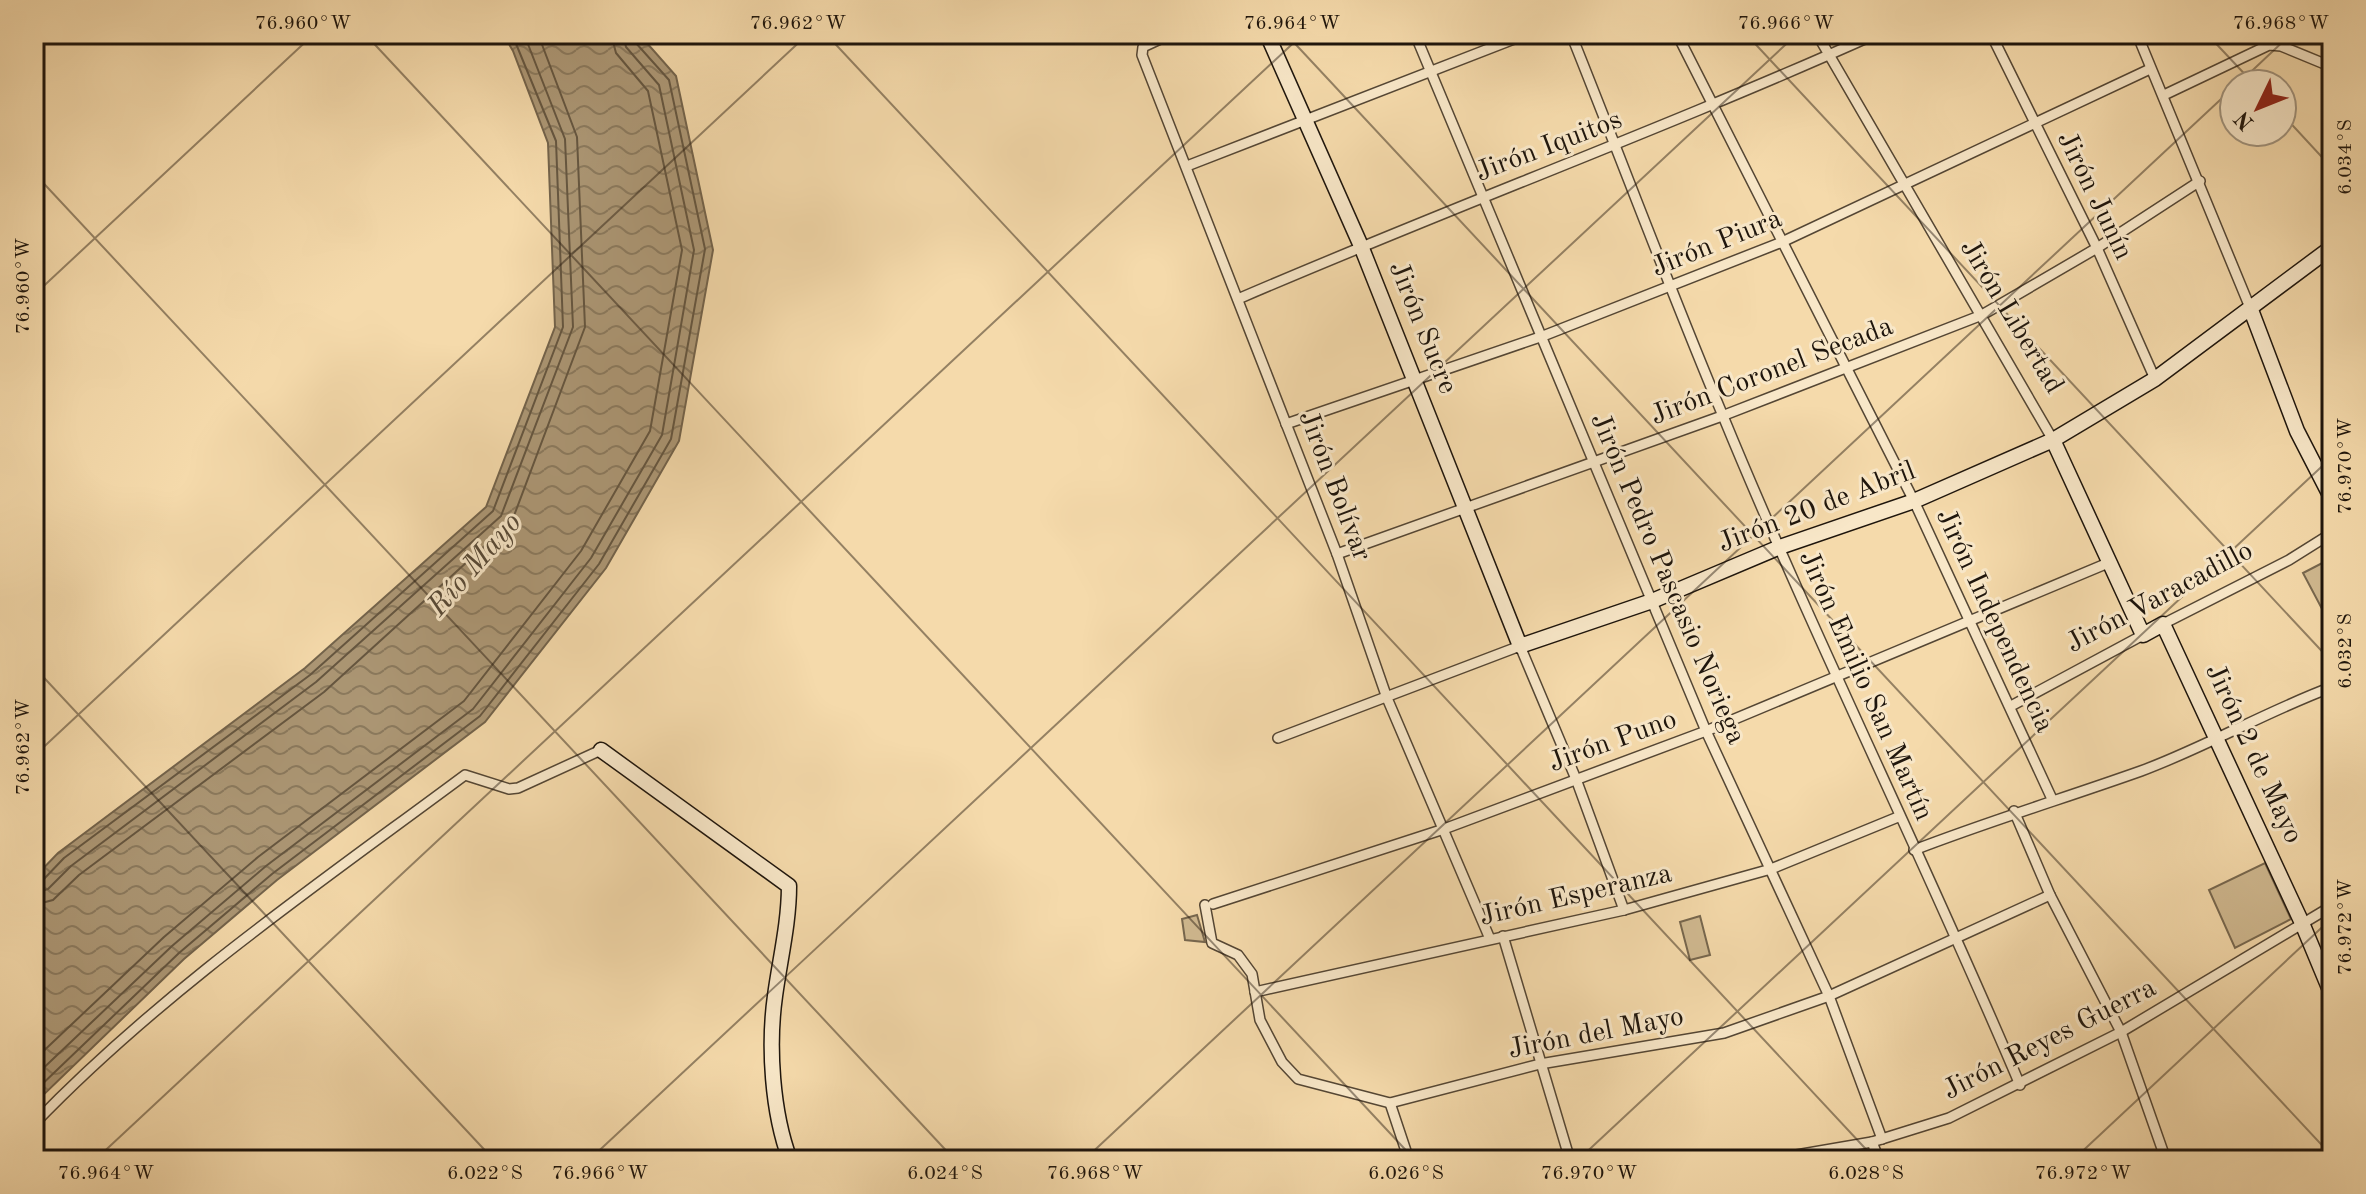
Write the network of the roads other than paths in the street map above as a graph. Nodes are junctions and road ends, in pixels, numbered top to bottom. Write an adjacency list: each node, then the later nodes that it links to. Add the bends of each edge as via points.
1 (1171, 34): 20 (street, Jirón Bolívar, via 1143,47 1142,55)
2 (1267, 34): 17 (street, Jirón Sucre)
3 (1415, 34): 14 (street, Jirón Pedro Pascasio Noriega)
4 (1527, 34): 14 (street)
5 (1571, 34): 19 (street, Jirón Emilio San Martín)
6 (1677, 34): 16 (street, Jirón Independencia)
7 (1817, 34): 11 (street, Jirón Libertad)
8 (1876, 34): 11 (street, Jirón Iquitos)
9 (1991, 34): 18 (street, Jirón Junín)
10 (2137, 34): 13 (street)
11 (1827, 56): 16 (street, Jirón Iquitos); 22 (street, Jirón Libertad)
12 (2332, 67): 15 (street, via 2269,45)
13 (2150, 69): 15 (street); 18 (street, Jirón Piura)
14 (1430, 70): 17 (street); 23 (street, Jirón Pedro Pascasio Noriega)
15 (2164, 95): 21 (street)
16 (1711, 104): 19 (street, Jirón Iquitos); 24 (street, Jirón Independencia)
17 (1307, 118): 20 (street); 25 (street, Jirón Sucre)
18 (2033, 125): 22 (street, Jirón Piura); 27 (street, Jirón Junín)
19 (1616, 146): 23 (street, Jirón Iquitos); 28 (street, Jirón Emilio San Martín)
20 (1187, 166): 29 (street, Jirón Bolívar)
21 (2200, 181): 27 (street, Jirón Coronel Secada); 30 (street)
22 (1904, 188): 24 (street, Jirón Piura); 31 (street, Jirón Libertad)
23 (1484, 196): 25 (street, Jirón Iquitos); 32 (street, Jirón Pedro Pascasio Noriega)
24 (1782, 242): 28 (street, Jirón Piura); 33 (street, Jirón Independencia)
25 (1361, 246): 29 (street, Jirón Iquitos); 35 (street, Jirón Sucre)
26 (2332, 247): 30 (street, Jirón 20 de Abril)
27 (2097, 248): 31 (street, Jirón Coronel Secada); 34 (street, Jirón Junín)
28 (1672, 286): 32 (street, Jirón Piura); 36 (street, Jirón Emilio San Martín)
29 (1238, 299): 37 (street, Jirón Bolívar)
30 (2251, 310): 34 (street, Jirón 20 de Abril); 40 (street, via 2297,431)
31 (1982, 315): 33 (street, Jirón Coronel Secada); 38 (street, Jirón Libertad)
32 (1543, 336): 35 (street, Jirón Piura); 39 (street, Jirón Pedro Pascasio Noriega)
33 (1847, 366): 36 (street, Jirón Coronel Secada); 41 (street, Jirón Independencia)
34 (2155, 379): 38 (street, Jirón 20 de Abril)
35 (1416, 381): 37 (street, Jirón Piura); 42 (street, Jirón Sucre)
36 (1722, 416): 39 (street, Jirón Coronel Secada); 44 (street, Jirón Emilio San Martín)
37 (1286, 424): 45 (street, Jirón Bolívar)
38 (2053, 440): 41 (street, Jirón 20 de Abril); 46 (street, Jirón Libertad)
39 (1593, 463): 42 (street, Jirón Coronel Secada); 47 (street, Jirón Pedro Pascasio Noriega)
40 (2332, 499)
41 (1914, 501): 44 (street, Jirón 20 de Abril); 48 (street, Jirón Independencia)
42 (1467, 507): 45 (street, Jirón Coronel Secada); 51 (street, Jirón Sucre)
43 (2332, 533): 49 (street, Jirón Varacadillo)
44 (1780, 547): 47 (street, Jirón 20 de Abril); 52 (street, Jirón Emilio San Martín)
45 (1337, 554): 54 (street, Jirón Bolívar)
46 (2108, 563): 48 (street, Jirón Puno); 50 (street, Jirón Libertad)
47 (1652, 601): 51 (street, Jirón 20 de Abril); 56 (street, Jirón Pedro Pascasio Noriega)
48 (1971, 617): 52 (street, Jirón Puno); 55 (street, Jirón Independencia)
49 (2163, 624): 50 (street, Jirón Varacadillo); 58 (street, Jirón 2 de Mayo)
50 (2143, 635): 55 (street, Jirón Varacadillo)
51 (1520, 646): 54 (street, Jirón 20 de Abril); 60 (street)
52 (1838, 677): 56 (street, Jirón Puno); 63 (street, Jirón Emilio San Martín)
53 (2332, 687): 58 (street)
54 (1387, 698): 57 (street, Jirón 20 de Abril); 64 (street, Jirón Bolívar)
55 (2011, 706): 61 (street, Jirón Independencia)
56 (1706, 731): 60 (street, Jirón Puno); 66 (street, Jirón Pedro Pascasio Noriega)
57 (1278, 738)
58 (2217, 740): 61 (street); 72 (street, Jirón 2 de Mayo)
59 (601, 750): 84 (street, via 518,788 465,775 128,1034); 86 (street, via 789,886 774,1001 774,1074)
60 (1576, 779): 64 (street, Jirón Puno); 70 (street)
61 (2052, 799): 62 (street)
62 (2014, 811): 65 (street); 67 (street)
63 (1898, 817): 65 (street, Jirón Emilio San Martín); 66 (street, Jirón Esperanza)
64 (1444, 829): 75 (street, Jirón Bolívar); 76 (street, Jirón Puno, via 1209,905)
65 (1914, 850): 74 (street, Jirón Emilio San Martín)
66 (1771, 869): 70 (street, Jirón Esperanza); 79 (street, Jirón Pedro Pascasio Noriega)
67 (2050, 895): 68 (street, Jirón del Mayo); 71 (street)
68 (2031, 903): 71 (street); 74 (street, Jirón del Mayo)
69 (2332, 906): 72 (street, Jirón Reyes Guerra)
70 (1624, 910): 73 (street, Jirón Esperanza)
71 (2057, 910): 80 (street)
72 (2302, 923): 78 (street, Jirón 2 de Mayo); 80 (street, Jirón Reyes Guerra)
73 (1503, 936): 75 (street, Jirón Esperanza); 81 (street)
74 (1957, 937): 79 (street, Jirón del Mayo); 82 (street, Jirón Emilio San Martín)
75 (1490, 939): 77 (street, Jirón Esperanza)
76 (1212, 943): 77 (street, Jirón del Mayo, via 1238,955 1252,974)
77 (1255, 992): 83 (street, Jirón del Mayo, via 1260,1020 1282,1062 1298,1079)
78 (2332, 995)
79 (1829, 996): 81 (street, Jirón del Mayo, via 1724,1033); 85 (street, Jirón Pedro Pascasio Noriega)
80 (2121, 1032): 82 (street, Jirón Reyes Guerra); 91 (street)
81 (1540, 1064): 83 (street, Jirón del Mayo); 88 (street)
82 (2020, 1085): 85 (street, Jirón Reyes Guerra, via 1949,1118)
83 (1390, 1103): 87 (street)
84 (34, 1124)
85 (1877, 1140): 89 (street, Jirón Reyes Guerra); 90 (street, Jirón Pedro Pascasio Noriega)
86 (790, 1160)
87 (1409, 1160)
88 (1570, 1160)
89 (1766, 1160)
90 (1879, 1160)
91 (2166, 1160)

